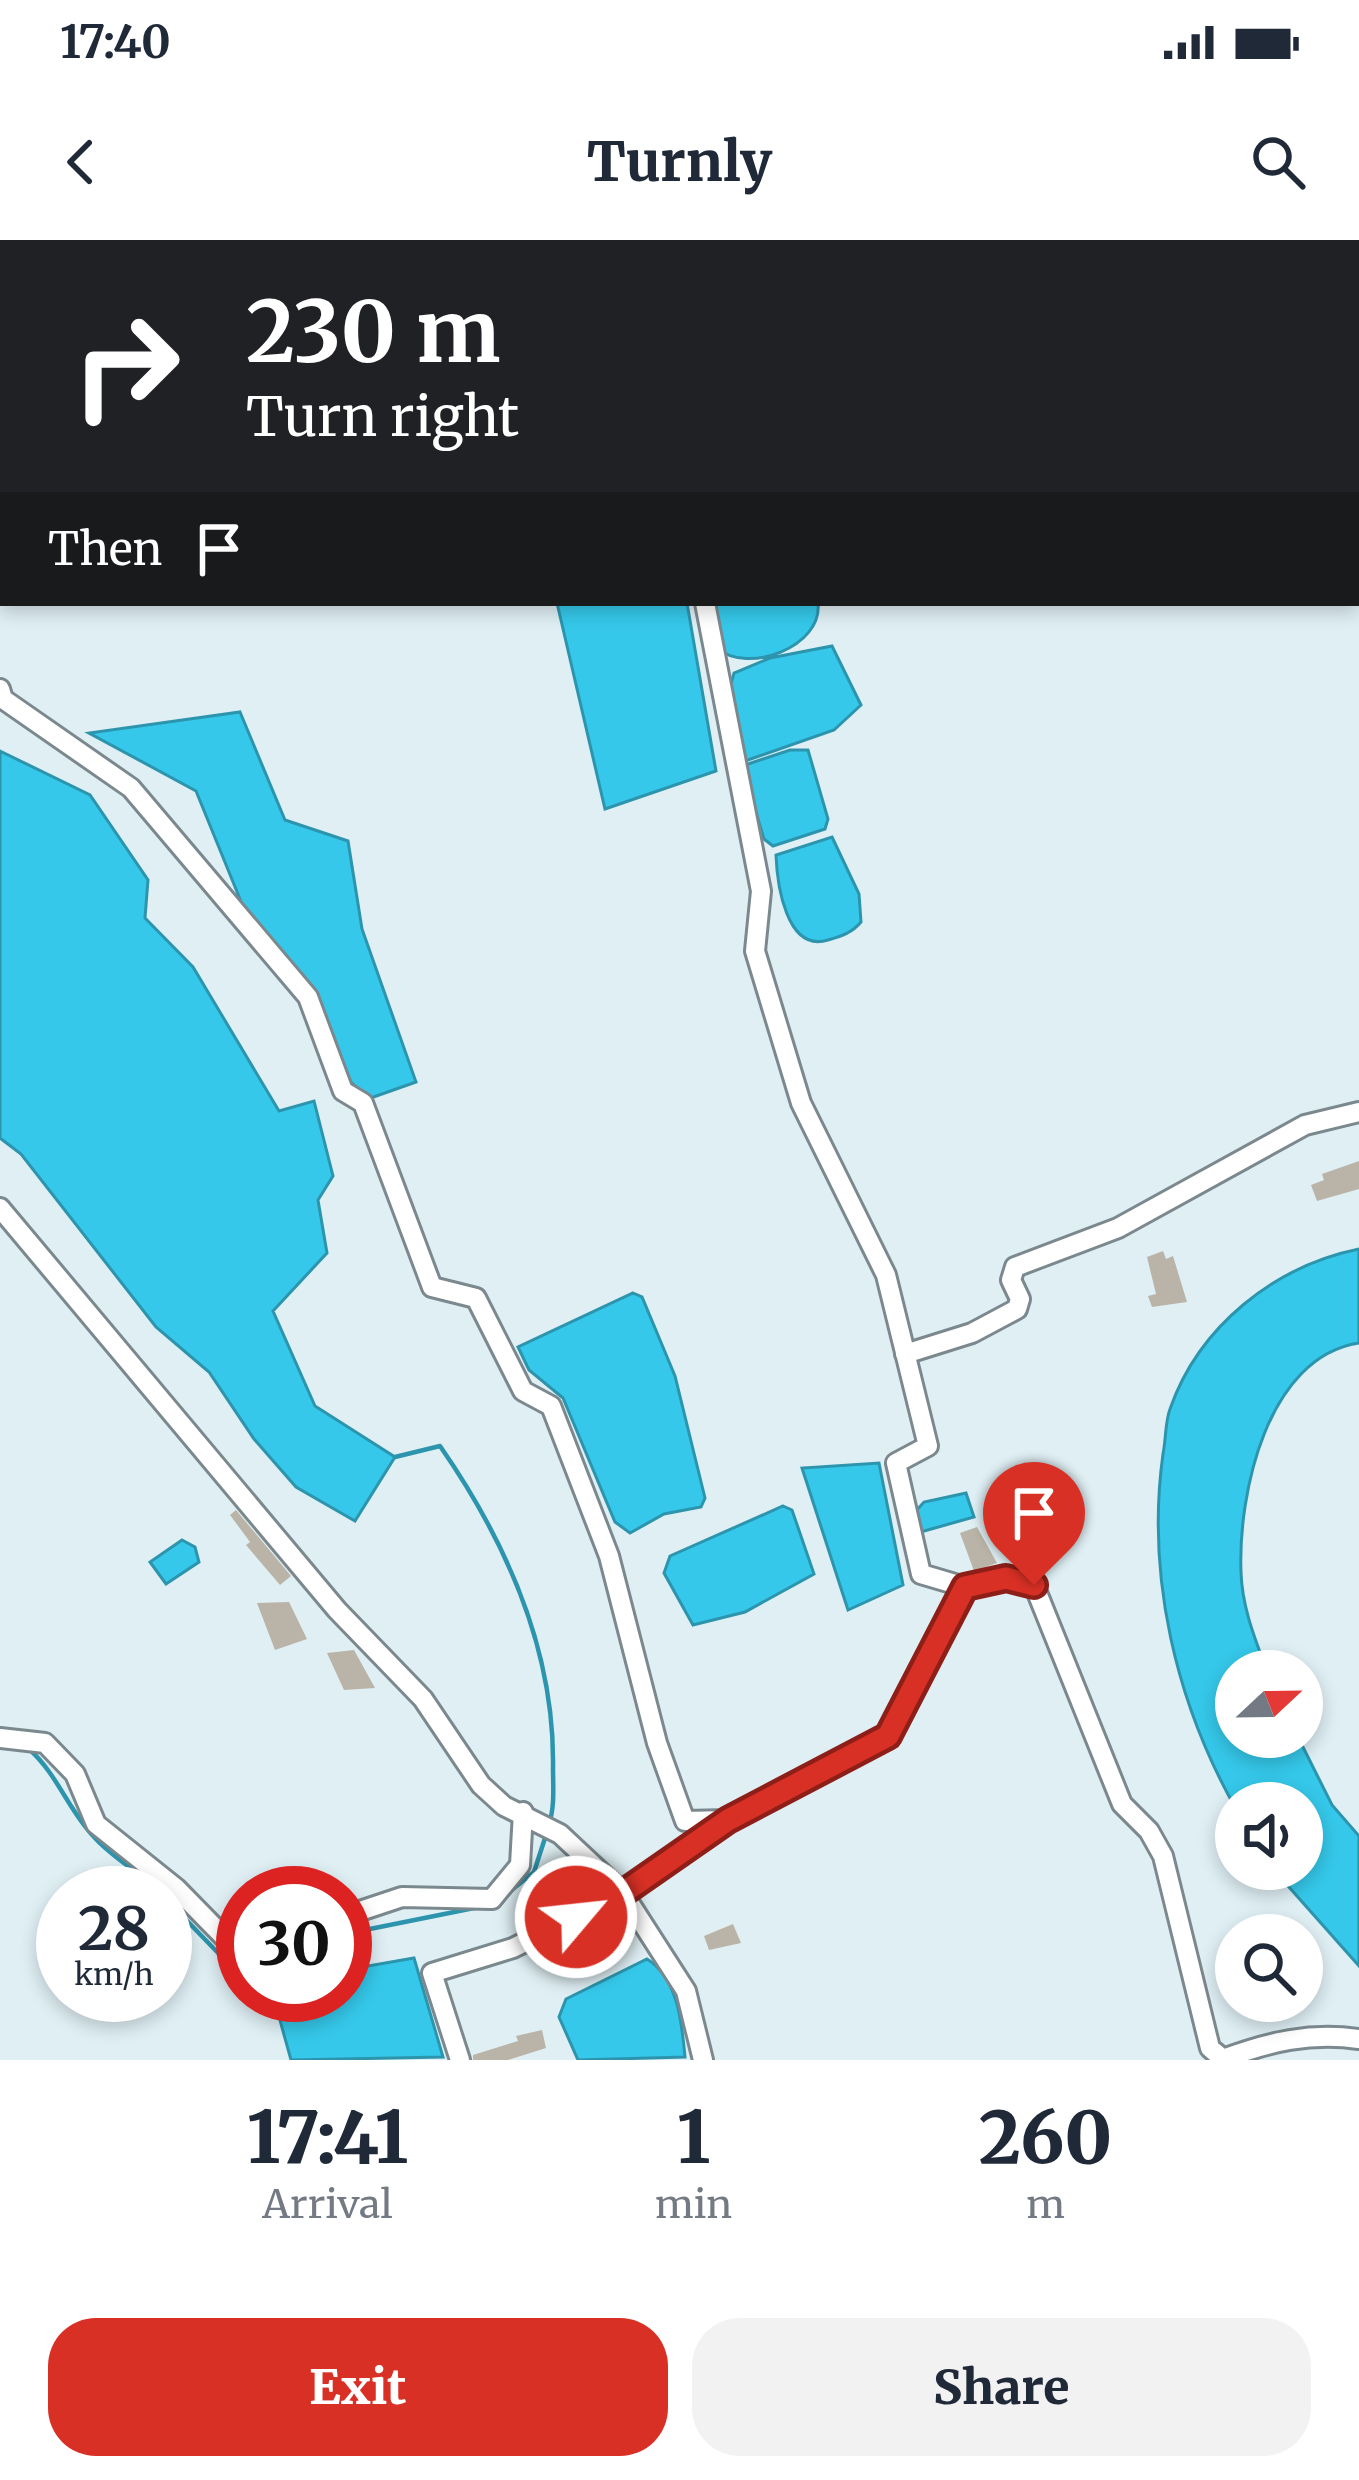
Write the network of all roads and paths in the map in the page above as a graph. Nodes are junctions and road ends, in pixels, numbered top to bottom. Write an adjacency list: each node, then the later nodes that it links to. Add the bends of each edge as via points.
1 (706, 606): 5 (street, via 760,892 755,951 801,1103 886,1275)
2 (0, 689): 9 (street, via 3,699 130,788 308,997 343,1091 363,1103 432,1287 476,1298 523,1391 551,1406 609,1556 685,1821)
3 (1359, 1112): 5 (street, via 1305,1125 1118,1228 1015,1267 1017,1309)
4 (0, 1208): 8 (street, via 337,1610 423,1699 481,1785)
5 (905, 1354): 6 (street, via 928,1446 896,1463 905,1515 921,1574)
6 (965, 1587): 9 (street, via 888,1736); 13 (street, via 1006,1578 1034,1585 1122,1804 1162,1856 1210,2048 1223,2059 1272,2041)
7 (0, 1738): 12 (street, via 45,1743 75,1774 96,1824)
8 (523, 1812): 10 (street, via 560,1834); 11 (street, via 520,1865 492,1899 402,1897)
9 (728, 1820): 10 (street)
10 (623, 1893): 14 (street, via 513,1948 432,1973); 15 (street, via 686,1990)
11 (372, 1907)
12 (216, 1929)
13 (1359, 2039)
14 (460, 2060)
15 (703, 2060)

